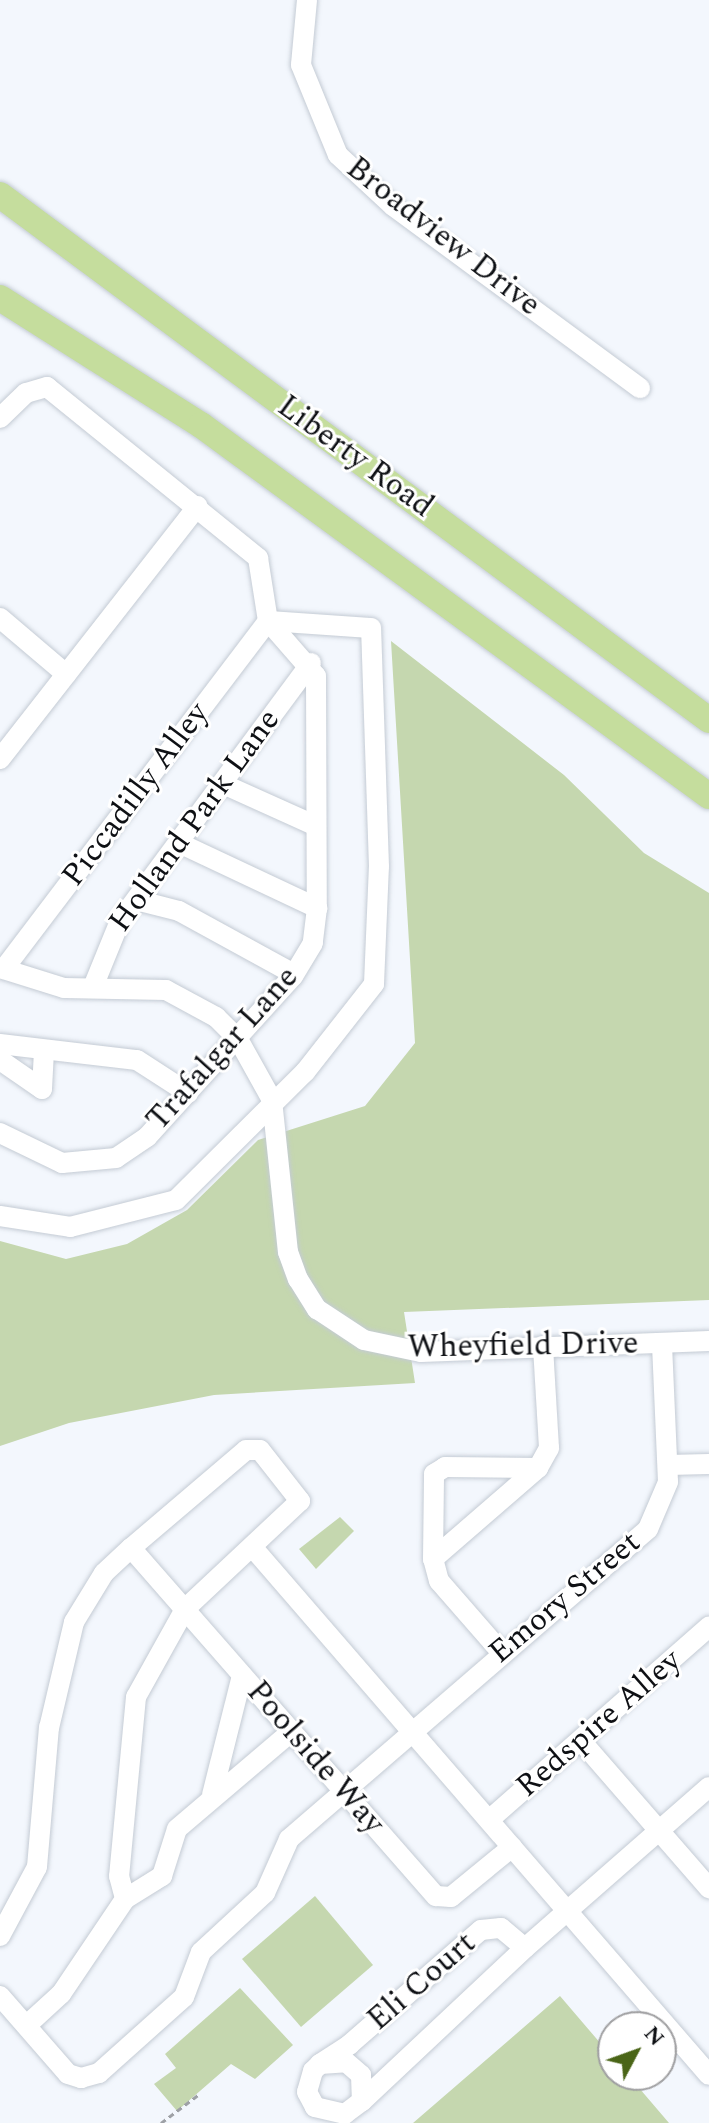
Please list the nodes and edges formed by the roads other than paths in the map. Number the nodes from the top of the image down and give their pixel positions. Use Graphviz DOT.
graph roads {
  1 [pos="307,0"];
  2 [pos="0,195"];
  3 [pos="0,298"];
  4 [pos="640,388"];
  5 [pos="0,418"];
  6 [pos="198,506"];
  7 [pos="0,618"];
  8 [pos="268,621"];
  9 [pos="311,663"];
  10 [pos="66,674"];
  11 [pos="709,720"];
  12 [pos="0,759"];
  13 [pos="223,784"];
  14 [pos="709,796"];
  15 [pos="316,826"];
  16 [pos="179,843"];
  17 [pos="136,900"];
  18 [pos="317,908"];
  19 [pos="2,969"];
  20 [pos="294,974"];
  21 [pos="93,987"];
  22 [pos="238,1039"];
  23 [pos="0,1044"];
  24 [pos="44,1050"];
  25 [pos="0,1060"];
  26 [pos="188,1093"];
  27 [pos="272,1100"];
  28 [pos="0,1133"];
  29 [pos="0,1216"];
  30 [pos="709,1341"];
  31 [pos="662,1343"];
  32 [pos="543,1346"];
  33 [pos="709,1464"];
  34 [pos="668,1465"];
  35 [pos="538,1468"];
  36 [pos="131,1548"];
  37 [pos="254,1549"];
  38 [pos="433,1559"];
  39 [pos="185,1609"];
  40 [pos="709,1627"];
  41 [pos="501,1652"];
  42 [pos="242,1676"];
  43 [pos="411,1730"];
  44 [pos="292,1731"];
  45 [pos="582,1742"];
  46 [pos="709,1787"];
  47 [pos="344,1790"];
  48 [pos="212,1795"];
  49 [pos="489,1820"];
  50 [pos="660,1831"];
  51 [pos="512,1847"];
  52 [pos="709,1888"];
  53 [pos="125,1899"];
  54 [pos="566,1910"];
  55 [pos="0,1936"];
  56 [pos="525,1948"];
  57 [pos="0,1996"];
  58 [pos="27,2025"];
  59 [pos="320,2064"];
  60 [pos="709,2075"];
  61 [pos="362,2101"];
  1 -- 4 [label="street, Broadview Drive"];
  2 -- 11 [label="main road, Liberty Road"];
  3 -- 14 [label="main road, Liberty Road"];
  5 -- 6 [label="street"];
  6 -- 8 [label="street"];
  6 -- 10 [label="street"];
  7 -- 10 [label="street"];
  8 -- 9 [label="street"];
  8 -- 19 [label="street, Piccadilly Alley"];
  8 -- 27 [label="street"];
  9 -- 13 [label="street, Holland Park Lane"];
  9 -- 15 [label="street, Trafalgar Lane"];
  10 -- 12 [label="street"];
  13 -- 15 [label="street"];
  13 -- 16 [label="street, Holland Park Lane"];
  15 -- 18 [label="street, Trafalgar Lane"];
  16 -- 17 [label="street, Holland Park Lane"];
  16 -- 18 [label="street"];
  17 -- 20 [label="street"];
  17 -- 21 [label="street, Holland Park Lane"];
  18 -- 20 [label="street, Trafalgar Lane"];
  19 -- 21 [label="street, Wheyfield Drive"];
  20 -- 22 [label="street, Trafalgar Lane"];
  21 -- 22 [label="street, Wheyfield Drive"];
  22 -- 26 [label="street, Trafalgar Lane"];
  22 -- 27 [label="street, Wheyfield Drive"];
  23 -- 24 [label="street"];
  24 -- 25 [label="street"];
  24 -- 26 [label="street"];
  26 -- 28 [label="street, Trafalgar Lane"];
  27 -- 29 [label="street"];
  27 -- 32 [label="street, Wheyfield Drive"];
  30 -- 31 [label="street, Wheyfield Drive"];
  31 -- 32 [label="street, Wheyfield Drive"];
  31 -- 34 [label="street, Emory Street"];
  32 -- 35 [label="street"];
  33 -- 34 [label="street"];
  34 -- 41 [label="street, Emory Street"];
  35 -- 38 [label="street"];
  35 -- 38 [label="street"];
  36 -- 37 [label="street"];
  36 -- 39 [label="street, Poolside Way"];
  36 -- 55 [label="street"];
  37 -- 39 [label="street"];
  37 -- 43 [label="street"];
  38 -- 41 [label="street"];
  39 -- 42 [label="street, Poolside Way"];
  39 -- 53 [label="street"];
  40 -- 45 [label="street, Redspire Alley"];
  41 -- 43 [label="street, Emory Street"];
  42 -- 44 [label="street, Poolside Way"];
  42 -- 48 [label="street"];
  43 -- 47 [label="street, Emory Street"];
  43 -- 49 [label="street"];
  44 -- 47 [label="street, Poolside Way"];
  44 -- 48 [label="street"];
  45 -- 49 [label="street, Redspire Alley"];
  45 -- 50 [label="street"];
  46 -- 50 [label="street, Eli Court"];
  47 -- 51 [label="street, Poolside Way"];
  47 -- 58 [label="street, Emory Street"];
  48 -- 53 [label="street"];
  49 -- 51 [label="street"];
  50 -- 52 [label="street"];
  50 -- 54 [label="street, Eli Court"];
  51 -- 54 [label="street"];
  53 -- 58 [label="street"];
  54 -- 56 [label="street, Eli Court"];
  54 -- 60 [label="street"];
  56 -- 59 [label="street, Eli Court"];
  56 -- 61 [label="street, Eli Court"];
  57 -- 58 [label="street"];
  59 -- 61 [label="street, Eli Court"];
  59 -- 61 [label="street, Eli Court"];
}
